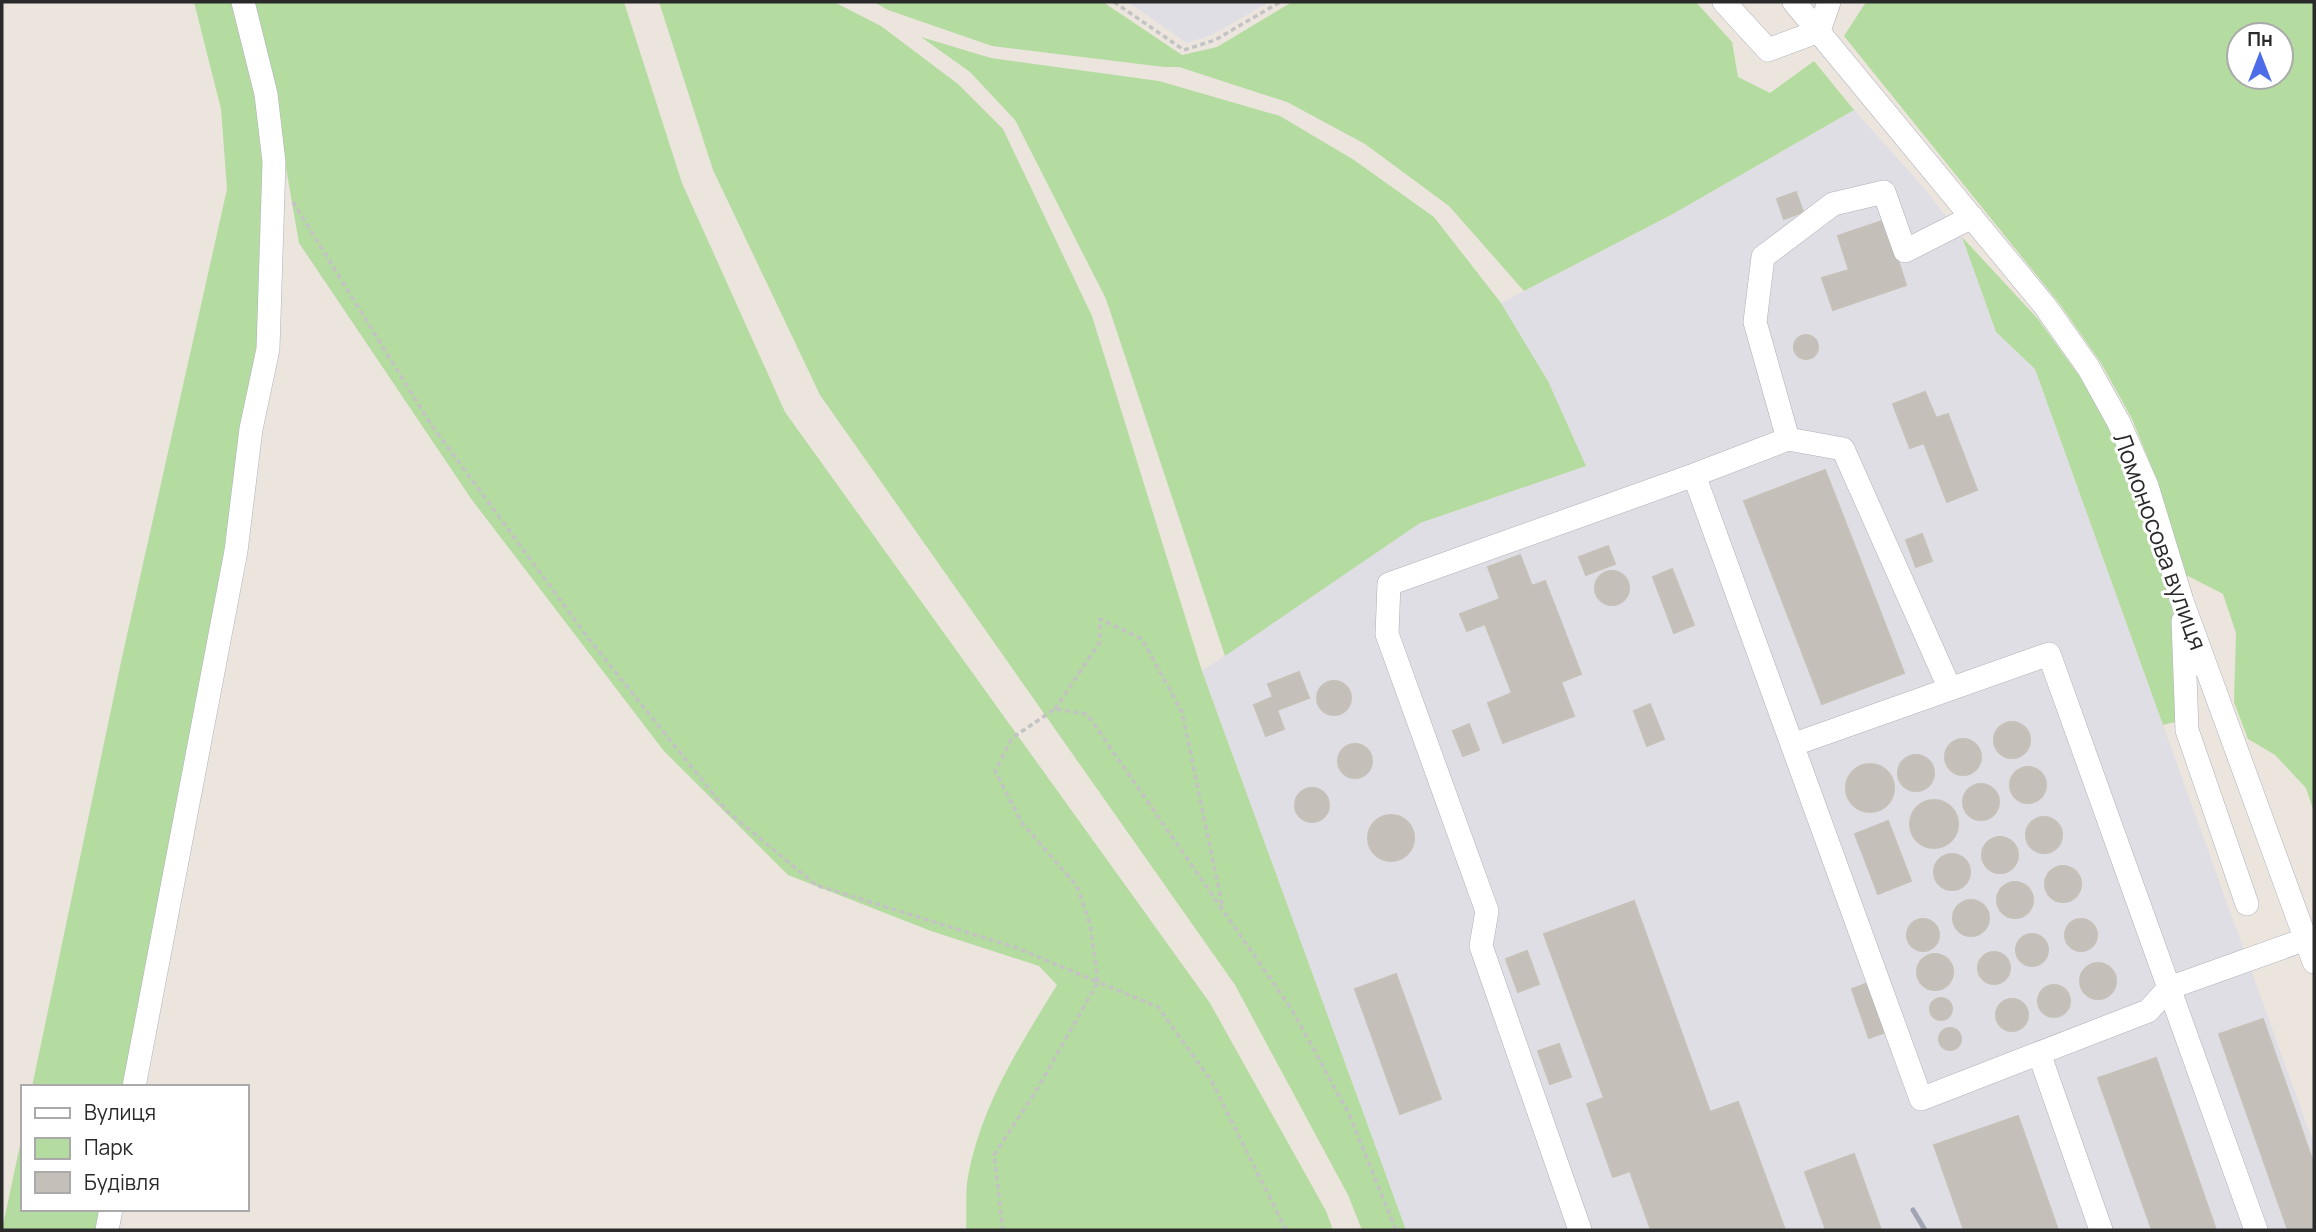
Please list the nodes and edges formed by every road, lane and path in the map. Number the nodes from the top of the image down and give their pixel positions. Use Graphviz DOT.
graph roads {
  1 [pos="243,2"];
  2 [pos="1114,2"];
  3 [pos="1280,2"];
  4 [pos="1724,2"];
  5 [pos="1794,2"];
  6 [pos="1829,2"];
  7 [pos="1819,31"];
  8 [pos="289,194"];
  9 [pos="1972,217"];
  10 [pos="1788,439"];
  11 [pos="1694,475"];
  12 [pos="2182,601"];
  13 [pos="1950,689"];
  14 [pos="1055,709"];
  15 [pos="1792,745"];
  16 [pos="2247,904"];
  17 [pos="1223,911"];
  18 [pos="2306,939"];
  19 [pos="2314,962"];
  20 [pos="1098,982"];
  21 [pos="2169,988"];
  22 [pos="2039,1053"];
  23 [pos="134,1085"];
  24 [pos="111,1211"];
  25 [pos="107,1230"];
  26 [pos="1003,1230"];
  27 [pos="1286,1230"];
  28 [pos="1396,1230"];
  29 [pos="1580,1230"];
  30 [pos="2101,1230"];
  31 [pos="2256,1230"];
  1 -- 23 [label="street"];
  2 -- 3 [label="path"];
  4 -- 7 [label="street"];
  5 -- 7 [label="street, Ломоносова вулиця"];
  6 -- 7 [label="street"];
  7 -- 9 [label="street, Ломоносова вулиця"];
  8 -- 20 [label="path"];
  9 -- 10 [label="street"];
  9 -- 12 [label="street, Ломоносова вулиця"];
  10 -- 11 [label="street"];
  10 -- 13 [label="street"];
  11 -- 15 [label="street"];
  11 -- 29 [label="street"];
  12 -- 16 [label="street"];
  12 -- 18 [label="street, Ломоносова вулиця"];
  13 -- 15 [label="street"];
  13 -- 21 [label="street"];
  14 -- 17 [label="path"];
  14 -- 17 [label="path"];
  14 -- 20 [label="path"];
  15 -- 22 [label="street"];
  17 -- 28 [label="path"];
  18 -- 19 [label="street, Ломоносова вулиця"];
  18 -- 21 [label="street"];
  20 -- 26 [label="path"];
  20 -- 27 [label="path"];
  21 -- 22 [label="street"];
  21 -- 31 [label="street"];
  22 -- 30 [label="street"];
  24 -- 25 [label="street"];
}
